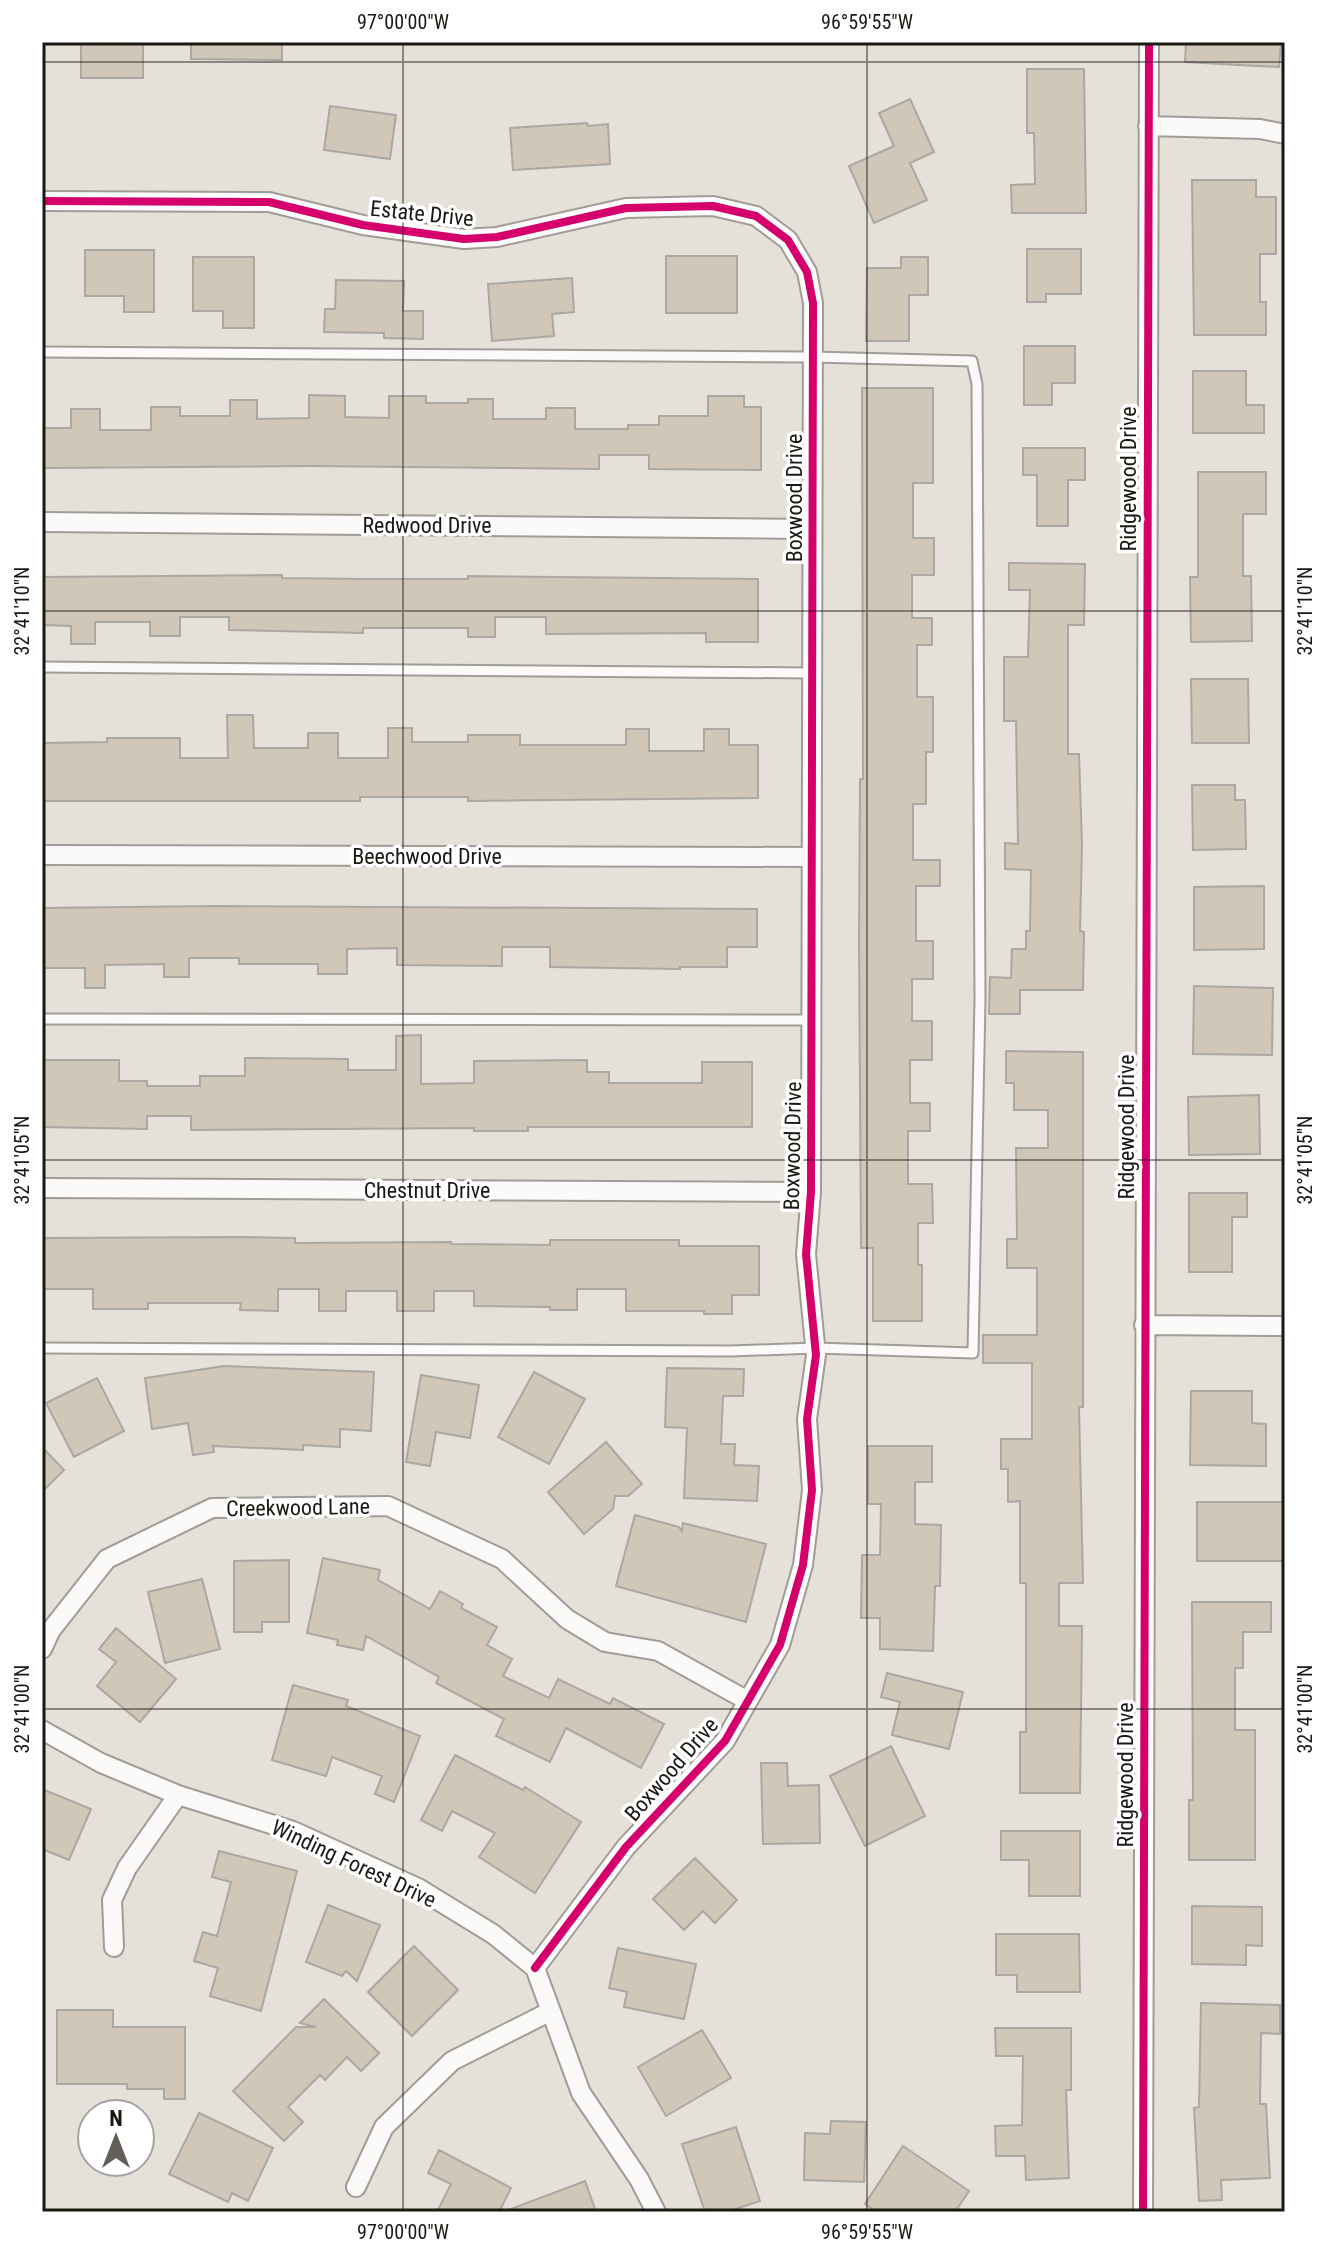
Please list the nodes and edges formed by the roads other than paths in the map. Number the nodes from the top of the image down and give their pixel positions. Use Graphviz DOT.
graph roads {
  1 [pos="1149,42"];
  2 [pos="1148,126"];
  3 [pos="1285,134"];
  4 [pos="42,201"];
  5 [pos="788,240"];
  6 [pos="42,352"];
  7 [pos="812,357"];
  8 [pos="42,522"];
  9 [pos="811,529"];
  10 [pos="42,667"];
  11 [pos="811,673"];
  12 [pos="42,855"];
  13 [pos="811,857"];
  14 [pos="42,1019"];
  15 [pos="811,1020"];
  16 [pos="42,1188"];
  17 [pos="811,1192"];
  18 [pos="1144,1325"];
  19 [pos="1285,1326"];
  20 [pos="42,1348"];
  21 [pos="815,1348"];
  22 [pos="42,1649"];
  23 [pos="748,1701"];
  24 [pos="42,1730"];
  25 [pos="178,1795"];
  26 [pos="114,1947"];
  27 [pos="535,1968"];
  28 [pos="551,2011"];
  29 [pos="356,2187"];
  30 [pos="656,2212"];
  31 [pos="1143,2212"];
  1 -- 2 [label="street, Ridgewood Drive"];
  2 -- 3 [label="street"];
  2 -- 18 [label="street, Ridgewood Drive"];
  4 -- 5 [label="street, Estate Drive"];
  5 -- 7 [label="street, Boxwood Drive"];
  6 -- 7 [label="lane"];
  7 -- 9 [label="street, Boxwood Drive"];
  7 -- 21 [label="lane"];
  8 -- 9 [label="street, Redwood Drive"];
  9 -- 11 [label="street, Boxwood Drive"];
  10 -- 11 [label="lane"];
  11 -- 13 [label="street, Boxwood Drive"];
  12 -- 13 [label="street, Beechwood Drive"];
  13 -- 15 [label="street, Boxwood Drive"];
  14 -- 15 [label="lane"];
  15 -- 17 [label="street, Boxwood Drive"];
  16 -- 17 [label="street, Chestnut Drive"];
  17 -- 21 [label="street, Boxwood Drive"];
  18 -- 19 [label="street"];
  18 -- 31 [label="street, Ridgewood Drive"];
  20 -- 21 [label="lane"];
  21 -- 23 [label="street, Boxwood Drive"];
  22 -- 23 [label="street, Creekwood Lane"];
  23 -- 27 [label="street, Boxwood Drive"];
  24 -- 25 [label="street, Winding Forest Drive"];
  25 -- 26 [label="street"];
  25 -- 27 [label="street, Winding Forest Drive"];
  27 -- 28 [label="street"];
  28 -- 29 [label="street"];
  28 -- 30 [label="street"];
}
